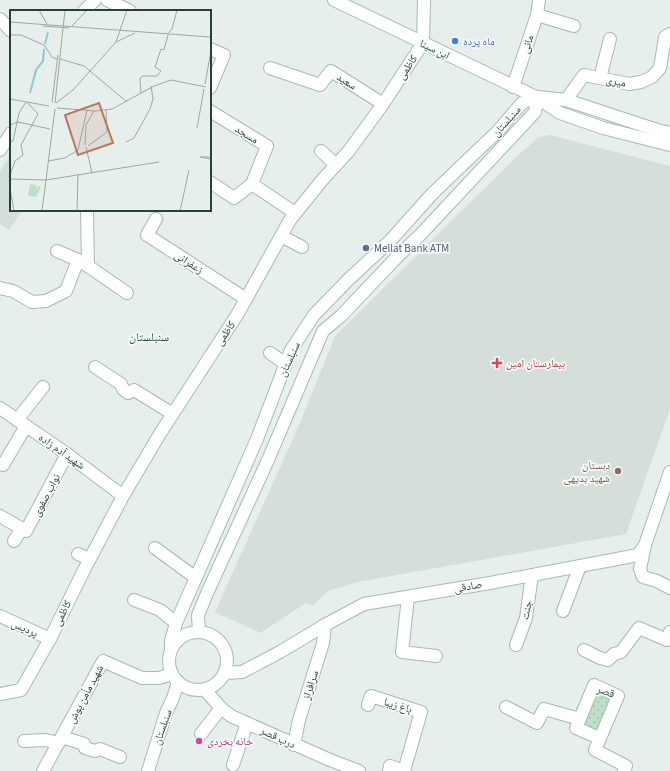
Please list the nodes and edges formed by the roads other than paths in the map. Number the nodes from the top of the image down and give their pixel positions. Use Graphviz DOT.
graph roads {
  1 [pos="95,0"];
  2 [pos="106,0"];
  3 [pos="334,0"];
  4 [pos="424,0"];
  5 [pos="539,0"];
  6 [pos="85,10"];
  7 [pos="128,10"];
  8 [pos="537,15"];
  9 [pos="0,19"];
  10 [pos="574,26"];
  11 [pos="10,31"];
  12 [pos="670,34"];
  13 [pos="610,39"];
  14 [pos="423,43"];
  15 [pos="211,49"];
  16 [pos="270,68"];
  17 [pos="600,78"];
  18 [pos="211,86"];
  19 [pos="513,87"];
  20 [pos="536,97"];
  21 [pos="566,100"];
  22 [pos="383,104"];
  23 [pos="211,112"];
  24 [pos="670,133"];
  25 [pos="10,135"];
  26 [pos="670,145"];
  27 [pos="0,150"];
  28 [pos="321,151"];
  29 [pos="336,165"];
  30 [pos="211,183"];
  31 [pos="252,184"];
  32 [pos="88,211"];
  33 [pos="295,213"];
  34 [pos="156,219"];
  35 [pos="408,222"];
  36 [pos="422,234"];
  37 [pos="281,236"];
  38 [pos="302,247"];
  39 [pos="57,250"];
  40 [pos="83,263"];
  41 [pos="0,288"];
  42 [pos="127,293"];
  43 [pos="246,300"];
  44 [pos="270,353"];
  45 [pos="286,364"];
  46 [pos="95,367"];
  47 [pos="43,387"];
  48 [pos="1,412"];
  49 [pos="173,414"];
  50 [pos="21,423"];
  51 [pos="67,454"];
  52 [pos="3,465"];
  53 [pos="670,472"];
  54 [pos="123,496"];
  55 [pos="0,516"];
  56 [pos="22,528"];
  57 [pos="14,541"];
  58 [pos="645,545"];
  59 [pos="155,548"];
  60 [pos="580,566"];
  61 [pos="532,575"];
  62 [pos="196,578"];
  63 [pos="670,588"];
  64 [pos="408,597"];
  65 [pos="134,600"];
  66 [pos="564,611"];
  67 [pos="1,619"];
  68 [pos="176,623"];
  69 [pos="325,625"];
  70 [pos="199,632"];
  71 [pos="670,632"];
  72 [pos="50,639"];
  73 [pos="516,645"];
  74 [pos="171,649"];
  75 [pos="584,650"];
  76 [pos="436,656"];
  77 [pos="225,673"];
  78 [pos="175,678"];
  79 [pos="204,690"];
  80 [pos="0,694"];
  81 [pos="368,705"];
  82 [pos="506,707"];
  83 [pos="221,708"];
  84 [pos="580,719"];
  85 [pos="247,723"];
  86 [pos="201,734"];
  87 [pos="599,738"];
  88 [pos="60,740"];
  89 [pos="24,741"];
  90 [pos="294,745"];
  91 [pos="120,757"];
  92 [pos="233,765"];
  93 [pos="44,771"];
  94 [pos="148,771"];
  95 [pos="359,771"];
  96 [pos="389,771"];
  97 [pos="404,771"];
  98 [pos="624,771"];
  1 -- 6 [label="street"];
  2 -- 7 [label="street"];
  3 -- 14 [label="street, ابن سینا"];
  4 -- 14 [label="street"];
  5 -- 8 [label="street, مانی"];
  8 -- 10 [label="street"];
  8 -- 19 [label="street, مانی"];
  9 -- 11 [label="street"];
  12 -- 17 [label="street, میری"];
  13 -- 17 [label="street"];
  14 -- 19 [label="street, ابن سینا"];
  14 -- 22 [label="street, کاظمی"];
  15 -- 18 [label="street"];
  16 -- 22 [label="street, سعید"];
  17 -- 21 [label="street, میری"];
  19 -- 20 [label="street, ابن سینا"];
  20 -- 21 [label="street, ابن سینا"];
  20 -- 26 [label="street, ابن سینا"];
  20 -- 35 [label="street, سنبلستان"];
  20 -- 36 [label="street, سنبلستان"];
  21 -- 24 [label="street, ابن سینا"];
  22 -- 29 [label="street, کاظمی"];
  23 -- 31 [label="street, مسجد"];
  25 -- 27 [label="street"];
  28 -- 29 [label="street"];
  29 -- 33 [label="street, کاظمی"];
  30 -- 31 [label="street"];
  31 -- 33 [label="street"];
  32 -- 40 [label="street"];
  33 -- 37 [label="street, کاظمی"];
  34 -- 43 [label="street, زعفرانی"];
  35 -- 36 [label="street"];
  35 -- 45 [label="street, سنبلستان"];
  36 -- 70 [label="street, سنبلستان"];
  37 -- 38 [label="street"];
  37 -- 43 [label="street, کاظمی"];
  39 -- 40 [label="street"];
  40 -- 41 [label="street"];
  40 -- 42 [label="street"];
  43 -- 49 [label="street, کاظمی"];
  44 -- 45 [label="street"];
  45 -- 62 [label="street, سنبلستان"];
  46 -- 49 [label="street"];
  47 -- 50 [label="street"];
  48 -- 50 [label="street, شهید آدم زاده"];
  49 -- 54 [label="street, کاظمی"];
  50 -- 51 [label="street, شهید آدم زاده"];
  50 -- 52 [label="street"];
  51 -- 54 [label="street, شهید آدم زاده"];
  51 -- 56 [label="street, نواب صفوی"];
  53 -- 58 [label="street"];
  54 -- 72 [label="street, کاظمی"];
  55 -- 56 [label="street"];
  56 -- 57 [label="street, نواب صفوی"];
  58 -- 60 [label="street, صادقی"];
  58 -- 63 [label="street"];
  59 -- 62 [label="street"];
  60 -- 61 [label="street, صادقی"];
  60 -- 66 [label="street"];
  61 -- 64 [label="street, صادقی"];
  61 -- 73 [label="street, جنت"];
  62 -- 68 [label="street, سنبلستان"];
  64 -- 69 [label="street, صادقی"];
  64 -- 76 [label="street"];
  65 -- 68 [label="street"];
  67 -- 72 [label="street, پردیس"];
  68 -- 74 [label="street, سنبلستان"];
  69 -- 77 [label="street, صادقی"];
  69 -- 90 [label="street, سرافراز"];
  70 -- 74 [label="street"];
  70 -- 77 [label="street"];
  71 -- 75 [label="street"];
  72 -- 80 [label="street, کاظمی"];
  74 -- 78 [label="street"];
  77 -- 79 [label="street"];
  78 -- 79 [label="street"];
  78 -- 88 [label="street, شهید مأمن پوش"];
  78 -- 94 [label="street, سنبلستان"];
  79 -- 83 [label="street, درب قصر"];
  81 -- 97 [label="street, باغ زیبا"];
  82 -- 84 [label="street"];
  83 -- 85 [label="street, درب قصر"];
  83 -- 86 [label="street"];
  84 -- 87 [label="street"];
  84 -- 87 [label="street, قصر"];
  85 -- 90 [label="street, درب قصر"];
  85 -- 92 [label="street"];
  87 -- 98 [label="street, قصر"];
  88 -- 89 [label="street"];
  88 -- 91 [label="street"];
  88 -- 93 [label="street, شهید مأمن پوش"];
  90 -- 95 [label="street, درب قصر"];
  96 -- 97 [label="street, باغ زیبا"];
}
